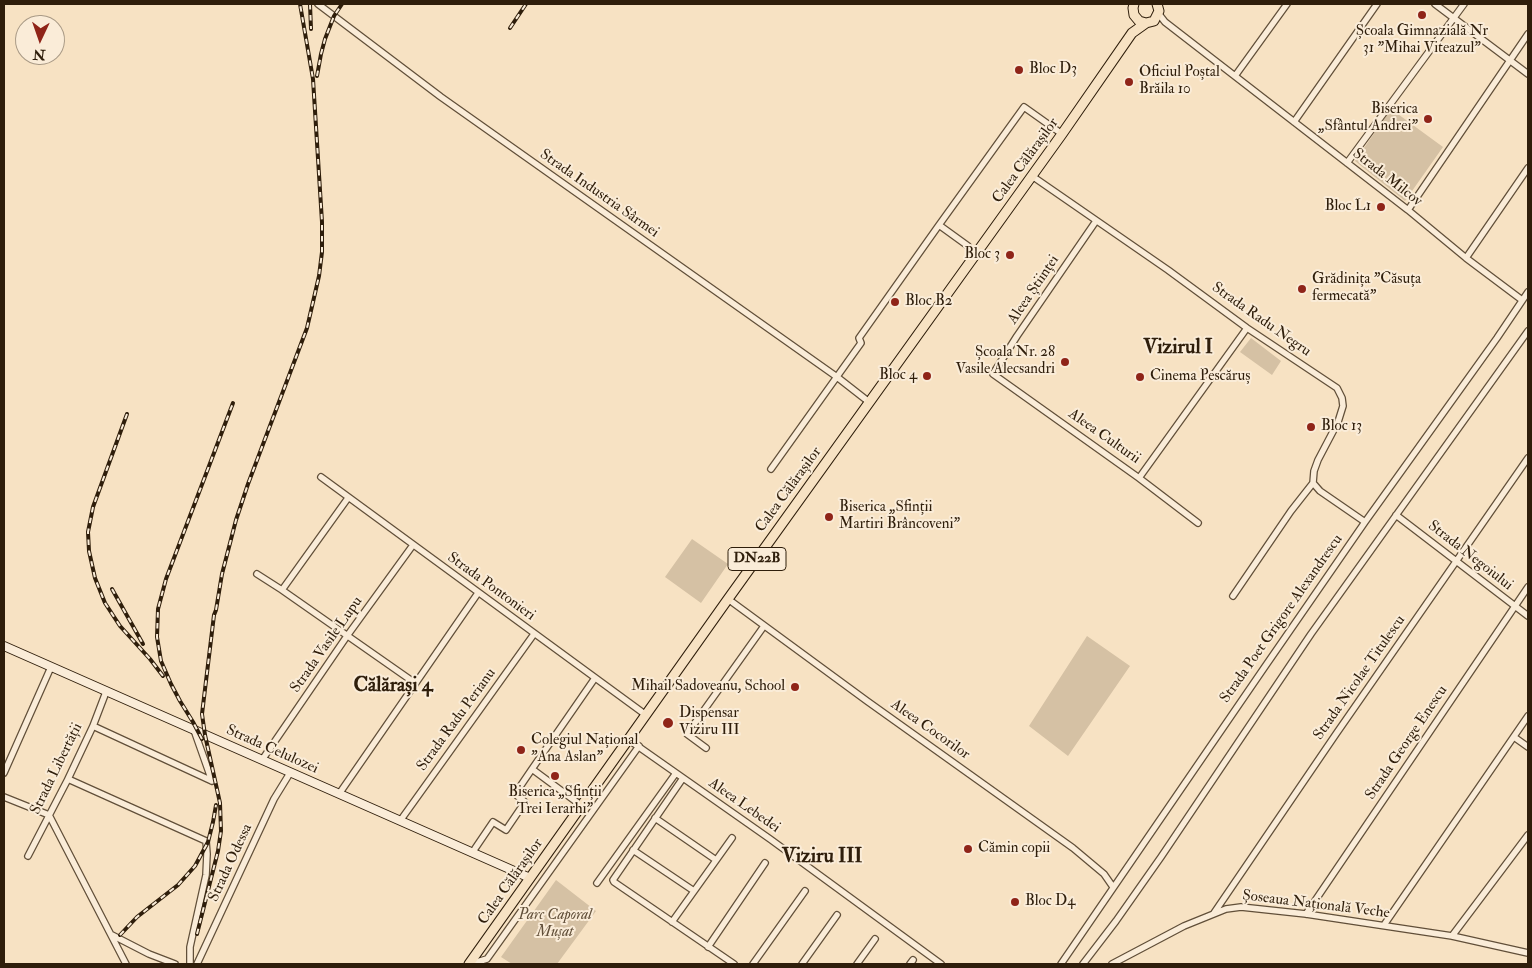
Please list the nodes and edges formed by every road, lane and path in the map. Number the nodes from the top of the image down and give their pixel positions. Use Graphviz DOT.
graph roads {
  1 [pos="318,4"];
  2 [pos="1134,4"];
  3 [pos="1287,4"];
  4 [pos="1376,4"];
  5 [pos="1435,4"];
  6 [pos="1464,4"];
  7 [pos="1134,15"];
  8 [pos="1154,15"];
  9 [pos="1454,18"];
  10 [pos="1132,33"];
  11 [pos="1528,34"];
  12 [pos="1510,60"];
  13 [pos="1528,74"];
  14 [pos="1235,76"];
  15 [pos="1294,122"];
  16 [pos="1062,134"];
  17 [pos="1347,163"];
  18 [pos="1528,168"];
  19 [pos="1032,176"];
  20 [pos="1408,210"];
  21 [pos="1096,221"];
  22 [pos="939,225"];
  23 [pos="968,246"];
  24 [pos="1466,258"];
  25 [pos="1528,292"];
  26 [pos="1522,300"];
  27 [pos="1247,328"];
  28 [pos="1528,331"];
  29 [pos="993,374"];
  30 [pos="837,377"];
  31 [pos="869,402"];
  32 [pos="1528,458"];
  33 [pos="771,469"];
  34 [pos="321,477"];
  35 [pos="1139,478"];
  36 [pos="1313,483"];
  37 [pos="348,498"];
  38 [pos="1396,515"];
  39 [pos="1365,522"];
  40 [pos="1198,523"];
  41 [pos="413,545"];
  42 [pos="1457,561"];
  43 [pos="257,574"];
  44 [pos="1528,587"];
  45 [pos="282,590"];
  46 [pos="478,593"];
  47 [pos="1233,596"];
  48 [pos="728,599"];
  49 [pos="1515,606"];
  50 [pos="1528,616"];
  51 [pos="764,626"];
  52 [pos="534,634"];
  53 [pos="348,636"];
  54 [pos="4,646"];
  55 [pos="51,667"];
  56 [pos="595,678"];
  57 [pos="415,683"];
  58 [pos="106,692"];
  59 [pos="646,716"];
  60 [pos="1528,716"];
  61 [pos="93,726"];
  62 [pos="194,730"];
  63 [pos="1514,737"];
  64 [pos="628,740"];
  65 [pos="639,746"];
  66 [pos="1528,747"];
  67 [pos="706,748"];
  68 [pos="262,760"];
  69 [pos="532,769"];
  70 [pos="4,773"];
  71 [pos="290,773"];
  72 [pos="676,773"];
  73 [pos="683,778"];
  74 [pos="68,779"];
  75 [pos="339,794"];
  76 [pos="4,796"];
  77 [pos="582,806"];
  78 [pos="49,815"];
  79 [pos="655,818"];
  80 [pos="400,821"];
  81 [pos="1528,835"];
  82 [pos="732,838"];
  83 [pos="633,850"];
  84 [pos="472,853"];
  85 [pos="28,856"];
  86 [pos="716,860"];
  87 [pos="765,863"];
  88 [pos="530,878"];
  89 [pos="596,883"];
  90 [pos="1113,887"];
  91 [pos="694,891"];
  92 [pos="805,891"];
  93 [pos="1214,913"];
  94 [pos="1306,914"];
  95 [pos="837,915"];
  96 [pos="672,922"];
  97 [pos="1384,925"];
  98 [pos="112,935"];
  99 [pos="1452,936"];
  100 [pos="875,939"];
  101 [pos="708,947"];
  102 [pos="1528,953"];
  103 [pos="126,964"];
  104 [pos="175,964"];
  105 [pos="190,964"];
  106 [pos="197,964"];
  107 [pos="470,964"];
  108 [pos="734,964"];
  109 [pos="753,964"];
  110 [pos="802,964"];
  111 [pos="858,964"];
  112 [pos="941,964"];
  113 [pos="1061,964"];
  114 [pos="1083,964"];
  115 [pos="1112,964"];
  1 -- 30 [label="street, Strada Industria Sârmei"];
  2 -- 7 [label="main road, DN22B"];
  3 -- 14 [label="street"];
  4 -- 15 [label="street"];
  5 -- 9 [label="street"];
  6 -- 9 [label="street"];
  7 -- 8 [label="main road"];
  7 -- 10 [label="main road, Calea Călărașilor / DN22B"];
  8 -- 10 [label="main road, Calea Călărașilor / DN22B"];
  8 -- 14 [label="street, Strada Milcov"];
  9 -- 12 [label="street"];
  9 -- 17 [label="street"];
  10 -- 16 [label="main road, Calea Călărașilor / DN22B"];
  11 -- 12 [label="street"];
  12 -- 13 [label="street"];
  12 -- 20 [label="street"];
  14 -- 15 [label="street, Strada Milcov"];
  15 -- 17 [label="street, Strada Milcov"];
  16 -- 19 [label="main road, Calea Călărașilor / DN22B"];
  16 -- 22 [label="street"];
  17 -- 20 [label="street, Strada Milcov"];
  18 -- 24 [label="street"];
  19 -- 21 [label="street, Strada Radu Negru"];
  19 -- 31 [label="main road, Calea Călărașilor / DN22B"];
  20 -- 24 [label="street, Strada Milcov"];
  21 -- 27 [label="street, Strada Radu Negru"];
  21 -- 29 [label="street, Aleea Științei"];
  22 -- 23 [label="street"];
  22 -- 30 [label="street"];
  24 -- 26 [label="street, Strada Milcov"];
  25 -- 26 [label="street, Strada Poet Grigore Alexandrescu"];
  26 -- 39 [label="street, Strada Poet Grigore Alexandrescu"];
  27 -- 35 [label="street"];
  27 -- 36 [label="street, Strada Radu Negru"];
  28 -- 38 [label="street"];
  29 -- 35 [label="street, Aleea Culturii"];
  30 -- 31 [label="street, Strada Industria Sârmei"];
  30 -- 33 [label="street"];
  31 -- 48 [label="main road, Calea Călărașilor / DN22B"];
  32 -- 42 [label="street, Strada Nicolae Titulescu"];
  34 -- 37 [label="street, Strada Pontonieri"];
  35 -- 40 [label="street, Aleea Culturii"];
  36 -- 39 [label="street"];
  36 -- 47 [label="street"];
  37 -- 41 [label="street, Strada Pontonieri"];
  37 -- 45 [label="street"];
  38 -- 42 [label="street, Strada Negoiului"];
  38 -- 114 [label="street"];
  39 -- 90 [label="street, Strada Poet Grigore Alexandrescu"];
  41 -- 46 [label="street, Strada Pontonieri"];
  41 -- 53 [label="street, Strada Vasile Lupu"];
  42 -- 49 [label="street, Strada Negoiului"];
  42 -- 93 [label="street, Strada Nicolae Titulescu"];
  43 -- 45 [label="street"];
  44 -- 49 [label="street, Strada George Enescu"];
  45 -- 53 [label="street"];
  46 -- 52 [label="street, Strada Pontonieri"];
  46 -- 57 [label="street"];
  48 -- 51 [label="street, Aleea Cocorilor"];
  48 -- 59 [label="main road, Calea Călărașilor / DN22B"];
  49 -- 50 [label="street, Strada Negoiului"];
  49 -- 94 [label="street, Strada George Enescu"];
  51 -- 67 [label="street"];
  51 -- 90 [label="street, Aleea Cocorilor"];
  52 -- 56 [label="street, Strada Pontonieri"];
  52 -- 80 [label="street, Strada Radu Perianu"];
  53 -- 57 [label="street"];
  53 -- 68 [label="street, Strada Vasile Lupu"];
  54 -- 55 [label="street, Strada Celulozei"];
  55 -- 58 [label="street, Strada Celulozei"];
  55 -- 70 [label="street"];
  56 -- 59 [label="street, Strada Pontonieri"];
  56 -- 69 [label="street"];
  57 -- 75 [label="street"];
  58 -- 61 [label="street, Strada Libertății"];
  58 -- 62 [label="street, Strada Celulozei"];
  59 -- 64 [label="main road, Calea Călărașilor / DN22B"];
  60 -- 63 [label="street"];
  61 -- 62 [label="street"];
  61 -- 74 [label="street, Strada Libertății"];
  62 -- 68 [label="street, Strada Celulozei"];
  63 -- 66 [label="street"];
  63 -- 97 [label="street"];
  64 -- 65 [label="street, Aleea Lebedei"];
  64 -- 77 [label="main road, Calea Călărașilor / DN22B"];
  65 -- 72 [label="street, Aleea Lebedei"];
  65 -- 107 [label="street"];
  68 -- 71 [label="street, Strada Celulozei"];
  69 -- 77 [label="street"];
  69 -- 84 [label="street"];
  71 -- 75 [label="street, Strada Celulozei"];
  71 -- 106 [label="street, Strada Odessa"];
  72 -- 73 [label="street, Aleea Lebedei"];
  72 -- 89 [label="street"];
  73 -- 79 [label="street"];
  73 -- 112 [label="street, Aleea Lebedei"];
  74 -- 78 [label="street, Strada Libertății"];
  74 -- 105 [label="street, Strada Odessa"];
  75 -- 80 [label="street, Strada Celulozei"];
  76 -- 78 [label="street"];
  77 -- 88 [label="main road, Calea Călărașilor / DN22B"];
  78 -- 85 [label="street, Strada Libertății"];
  78 -- 98 [label="street"];
  79 -- 83 [label="street"];
  79 -- 86 [label="street"];
  80 -- 84 [label="street, Strada Celulozei"];
  81 -- 99 [label="street"];
  82 -- 86 [label="street"];
  83 -- 91 [label="street"];
  83 -- 96 [label="street"];
  84 -- 88 [label="street, Strada Celulozei"];
  86 -- 91 [label="street"];
  87 -- 101 [label="street"];
  88 -- 107 [label="main road, Calea Călărașilor / DN22B"];
  90 -- 113 [label="street, Strada Poet Grigore Alexandrescu"];
  91 -- 96 [label="street"];
  92 -- 109 [label="street"];
  93 -- 94 [label="street, Șoseaua Națională Veche"];
  93 -- 115 [label="street, Șoseaua Națională Veche"];
  94 -- 97 [label="street, Șoseaua Națională Veche"];
  95 -- 110 [label="street"];
  96 -- 101 [label="street"];
  97 -- 99 [label="street, Șoseaua Națională Veche"];
  98 -- 103 [label="street"];
  98 -- 104 [label="street"];
  99 -- 102 [label="street, Șoseaua Națională Veche"];
  100 -- 111 [label="street"];
  101 -- 108 [label="street"];
}
